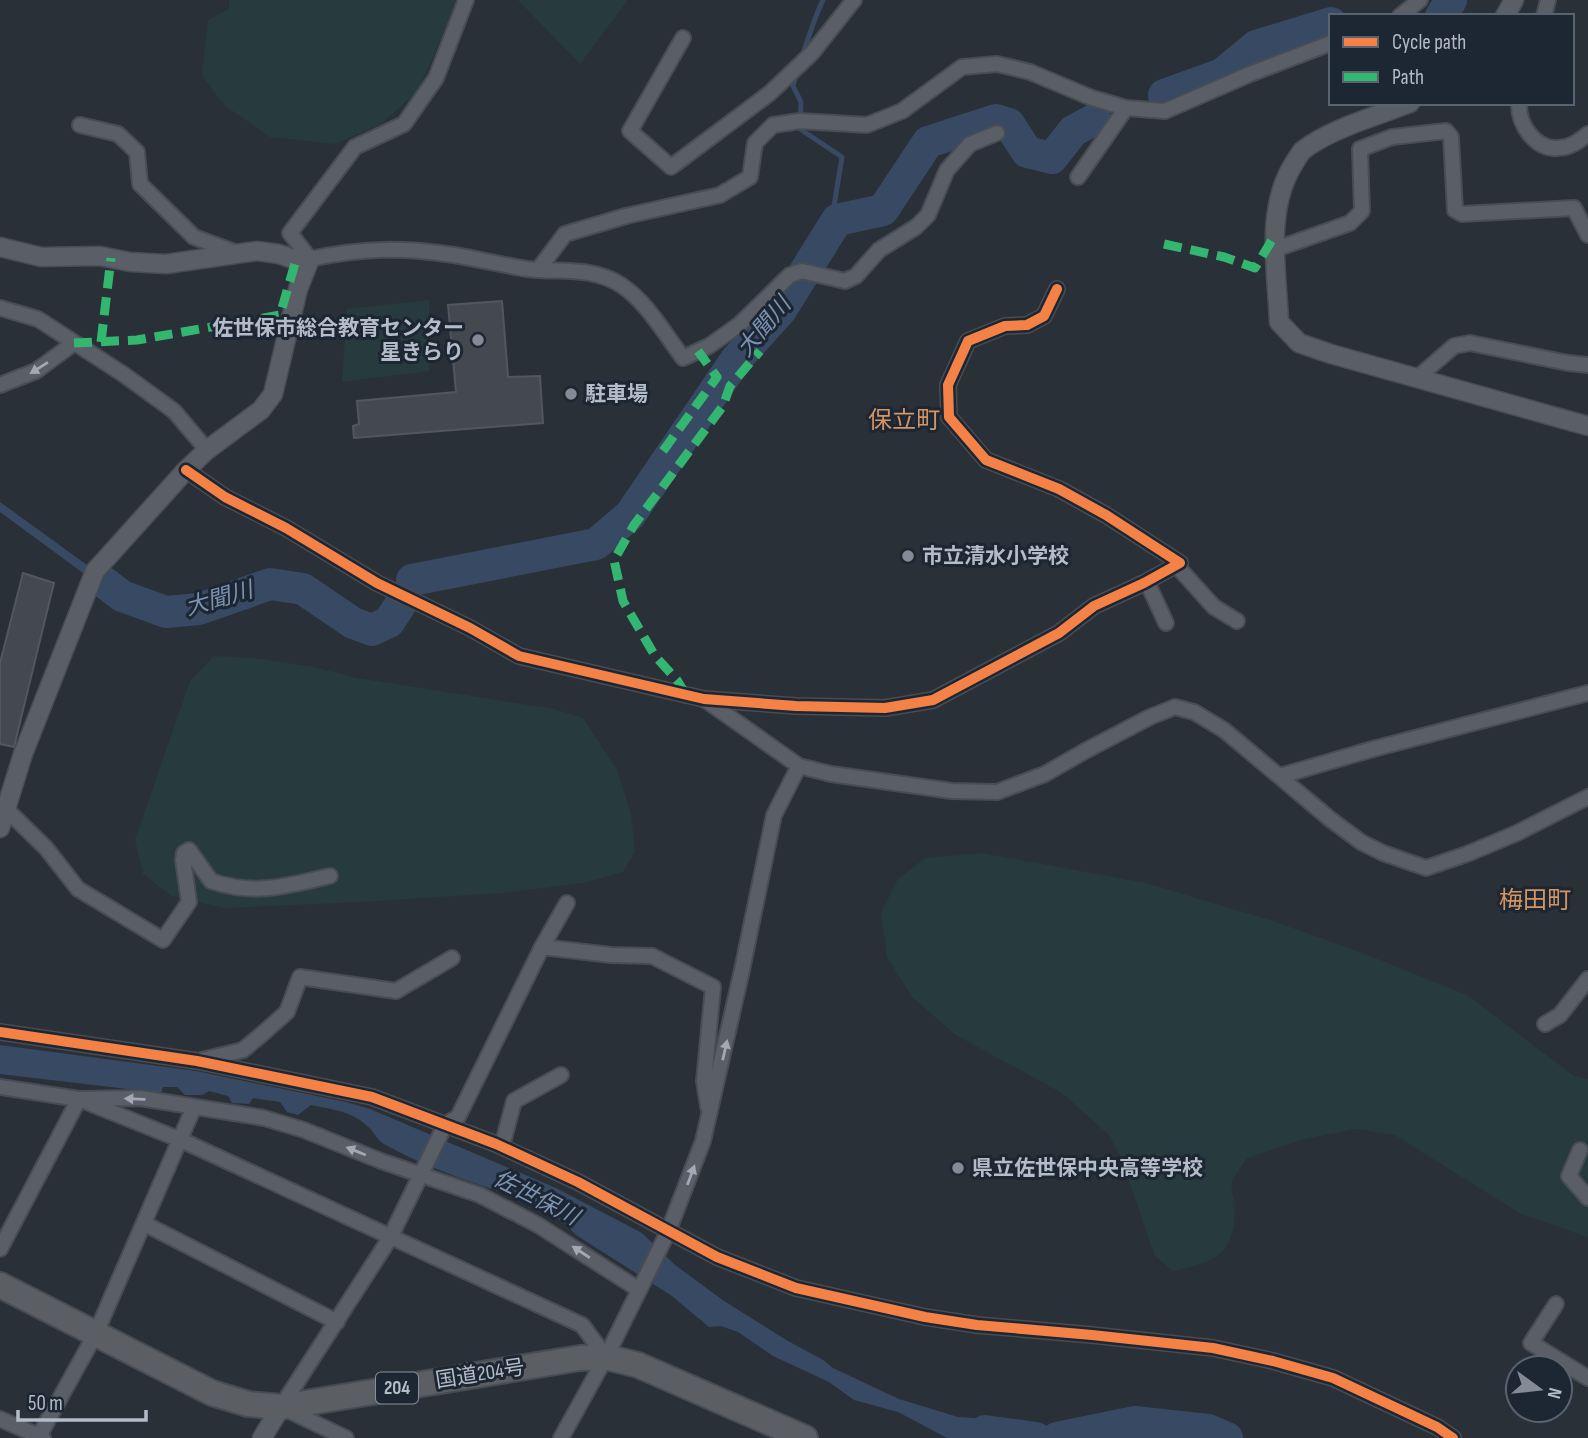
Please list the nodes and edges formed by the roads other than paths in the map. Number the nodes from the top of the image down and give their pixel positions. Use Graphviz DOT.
graph roads {
  1 [pos="466,0"];
  2 [pos="854,0"];
  3 [pos="1420,0"];
  4 [pos="1402,14"];
  5 [pos="683,38"];
  6 [pos="1326,45"];
  7 [pos="1405,105"];
  8 [pos="1519,105"];
  9 [pos="1126,108"];
  10 [pos="80,125"];
  11 [pos="997,133"];
  12 [pos="1588,134"];
  13 [pos="1078,177"];
  14 [pos="1588,234"];
  15 [pos="0,247"];
  16 [pos="1276,249"];
  17 [pos="240,254"];
  18 [pos="310,259"];
  19 [pos="538,270"];
  20 [pos="1057,289"];
  21 [pos="0,308"];
  22 [pos="74,343"];
  23 [pos="1588,365"];
  24 [pos="1416,379"];
  25 [pos="0,385"];
  26 [pos="1588,426"];
  27 [pos="208,450"];
  28 [pos="186,470"];
  29 [pos="1177,565"];
  30 [pos="1147,582"];
  31 [pos="1237,621"];
  32 [pos="1166,623"];
  33 [pos="1588,694"];
  34 [pos="704,699"];
  35 [pos="799,766"];
  36 [pos="1280,776"];
  37 [pos="1588,797"];
  38 [pos="5,808"];
  39 [pos="0,828"];
  40 [pos="330,876"];
  41 [pos="567,903"];
  42 [pos="542,947"];
  43 [pos="452,958"];
  44 [pos="1588,979"];
  45 [pos="1545,1024"];
  46 [pos="0,1032"];
  47 [pos="197,1061"];
  48 [pos="561,1075"];
  49 [pos="0,1087"];
  50 [pos="79,1099"];
  51 [pos="194,1107"];
  52 [pos="709,1116"];
  53 [pos="445,1125"];
  54 [pos="181,1140"];
  55 [pos="502,1146"];
  56 [pos="1580,1150"];
  57 [pos="420,1174"];
  58 [pos="1588,1198"];
  59 [pos="145,1224"];
  60 [pos="668,1232"];
  61 [pos="390,1238"];
  62 [pos="0,1249"];
  63 [pos="641,1283"];
  64 [pos="0,1285"];
  65 [pos="1556,1304"];
  66 [pos="337,1322"];
  67 [pos="96,1333"];
  68 [pos="606,1357"];
  69 [pos="1585,1382"];
  70 [pos="281,1407"];
  71 [pos="0,1419"];
  72 [pos="40,1438"];
  73 [pos="262,1438"];
  74 [pos="346,1438"];
  75 [pos="561,1438"];
  76 [pos="805,1438"];
  77 [pos="1453,1438"];
  1 -- 18 [label="street"];
  2 -- 5 [label="street"];
  3 -- 4 [label="street"];
  6 -- 9 [label="street"];
  7 -- 16 [label="street"];
  8 -- 12 [label="street"];
  9 -- 13 [label="street"];
  9 -- 19 [label="street"];
  10 -- 17 [label="street"];
  11 -- 19 [label="street"];
  14 -- 16 [label="street"];
  15 -- 17 [label="street"];
  16 -- 24 [label="street"];
  17 -- 18 [label="street"];
  18 -- 19 [label="street"];
  18 -- 27 [label="street"];
  20 -- 29 [label="street"];
  21 -- 22 [label="street"];
  22 -- 25 [label="street, one-way"];
  22 -- 27 [label="street"];
  23 -- 24 [label="street"];
  24 -- 26 [label="street"];
  27 -- 28 [label="street"];
  28 -- 34 [label="street"];
  28 -- 38 [label="street"];
  29 -- 30 [label="street"];
  29 -- 31 [label="street"];
  30 -- 32 [label="street"];
  30 -- 34 [label="street"];
  33 -- 36 [label="street"];
  34 -- 35 [label="street"];
  35 -- 36 [label="street"];
  52 -- 35 [label="street, one-way"];
  36 -- 37 [label="street"];
  38 -- 39 [label="street"];
  38 -- 40 [label="street"];
  41 -- 42 [label="street"];
  42 -- 52 [label="street"];
  42 -- 53 [label="street"];
  43 -- 47 [label="street"];
  44 -- 45 [label="street"];
  46 -- 47 [label="street"];
  47 -- 53 [label="street"];
  48 -- 55 [label="street"];
  49 -- 50 [label="street"];
  51 -- 50 [label="street, one-way"];
  50 -- 54 [label="street"];
  50 -- 62 [label="street"];
  51 -- 54 [label="street"];
  57 -- 51 [label="street, one-way"];
  60 -- 52 [label="street, one-way"];
  53 -- 55 [label="street"];
  53 -- 57 [label="street"];
  54 -- 59 [label="street"];
  54 -- 61 [label="street"];
  55 -- 60 [label="street"];
  56 -- 58 [label="street"];
  57 -- 61 [label="street"];
  63 -- 57 [label="street, one-way"];
  59 -- 66 [label="street"];
  59 -- 67 [label="street"];
  60 -- 63 [label="street"];
  60 -- 77 [label="street"];
  61 -- 66 [label="street"];
  61 -- 68 [label="street"];
  63 -- 68 [label="street"];
  64 -- 67 [label="highway, 国道204号 / 204"];
  65 -- 69 [label="street"];
  66 -- 70 [label="street"];
  67 -- 70 [label="highway, 国道204号 / 204"];
  67 -- 72 [label="street"];
  68 -- 70 [label="highway, 国道204号 / 204"];
  68 -- 75 [label="street"];
  68 -- 76 [label="highway, 国道204号 / 204"];
  70 -- 73 [label="street"];
  70 -- 74 [label="street"];
  71 -- 72 [label="street"];
}
